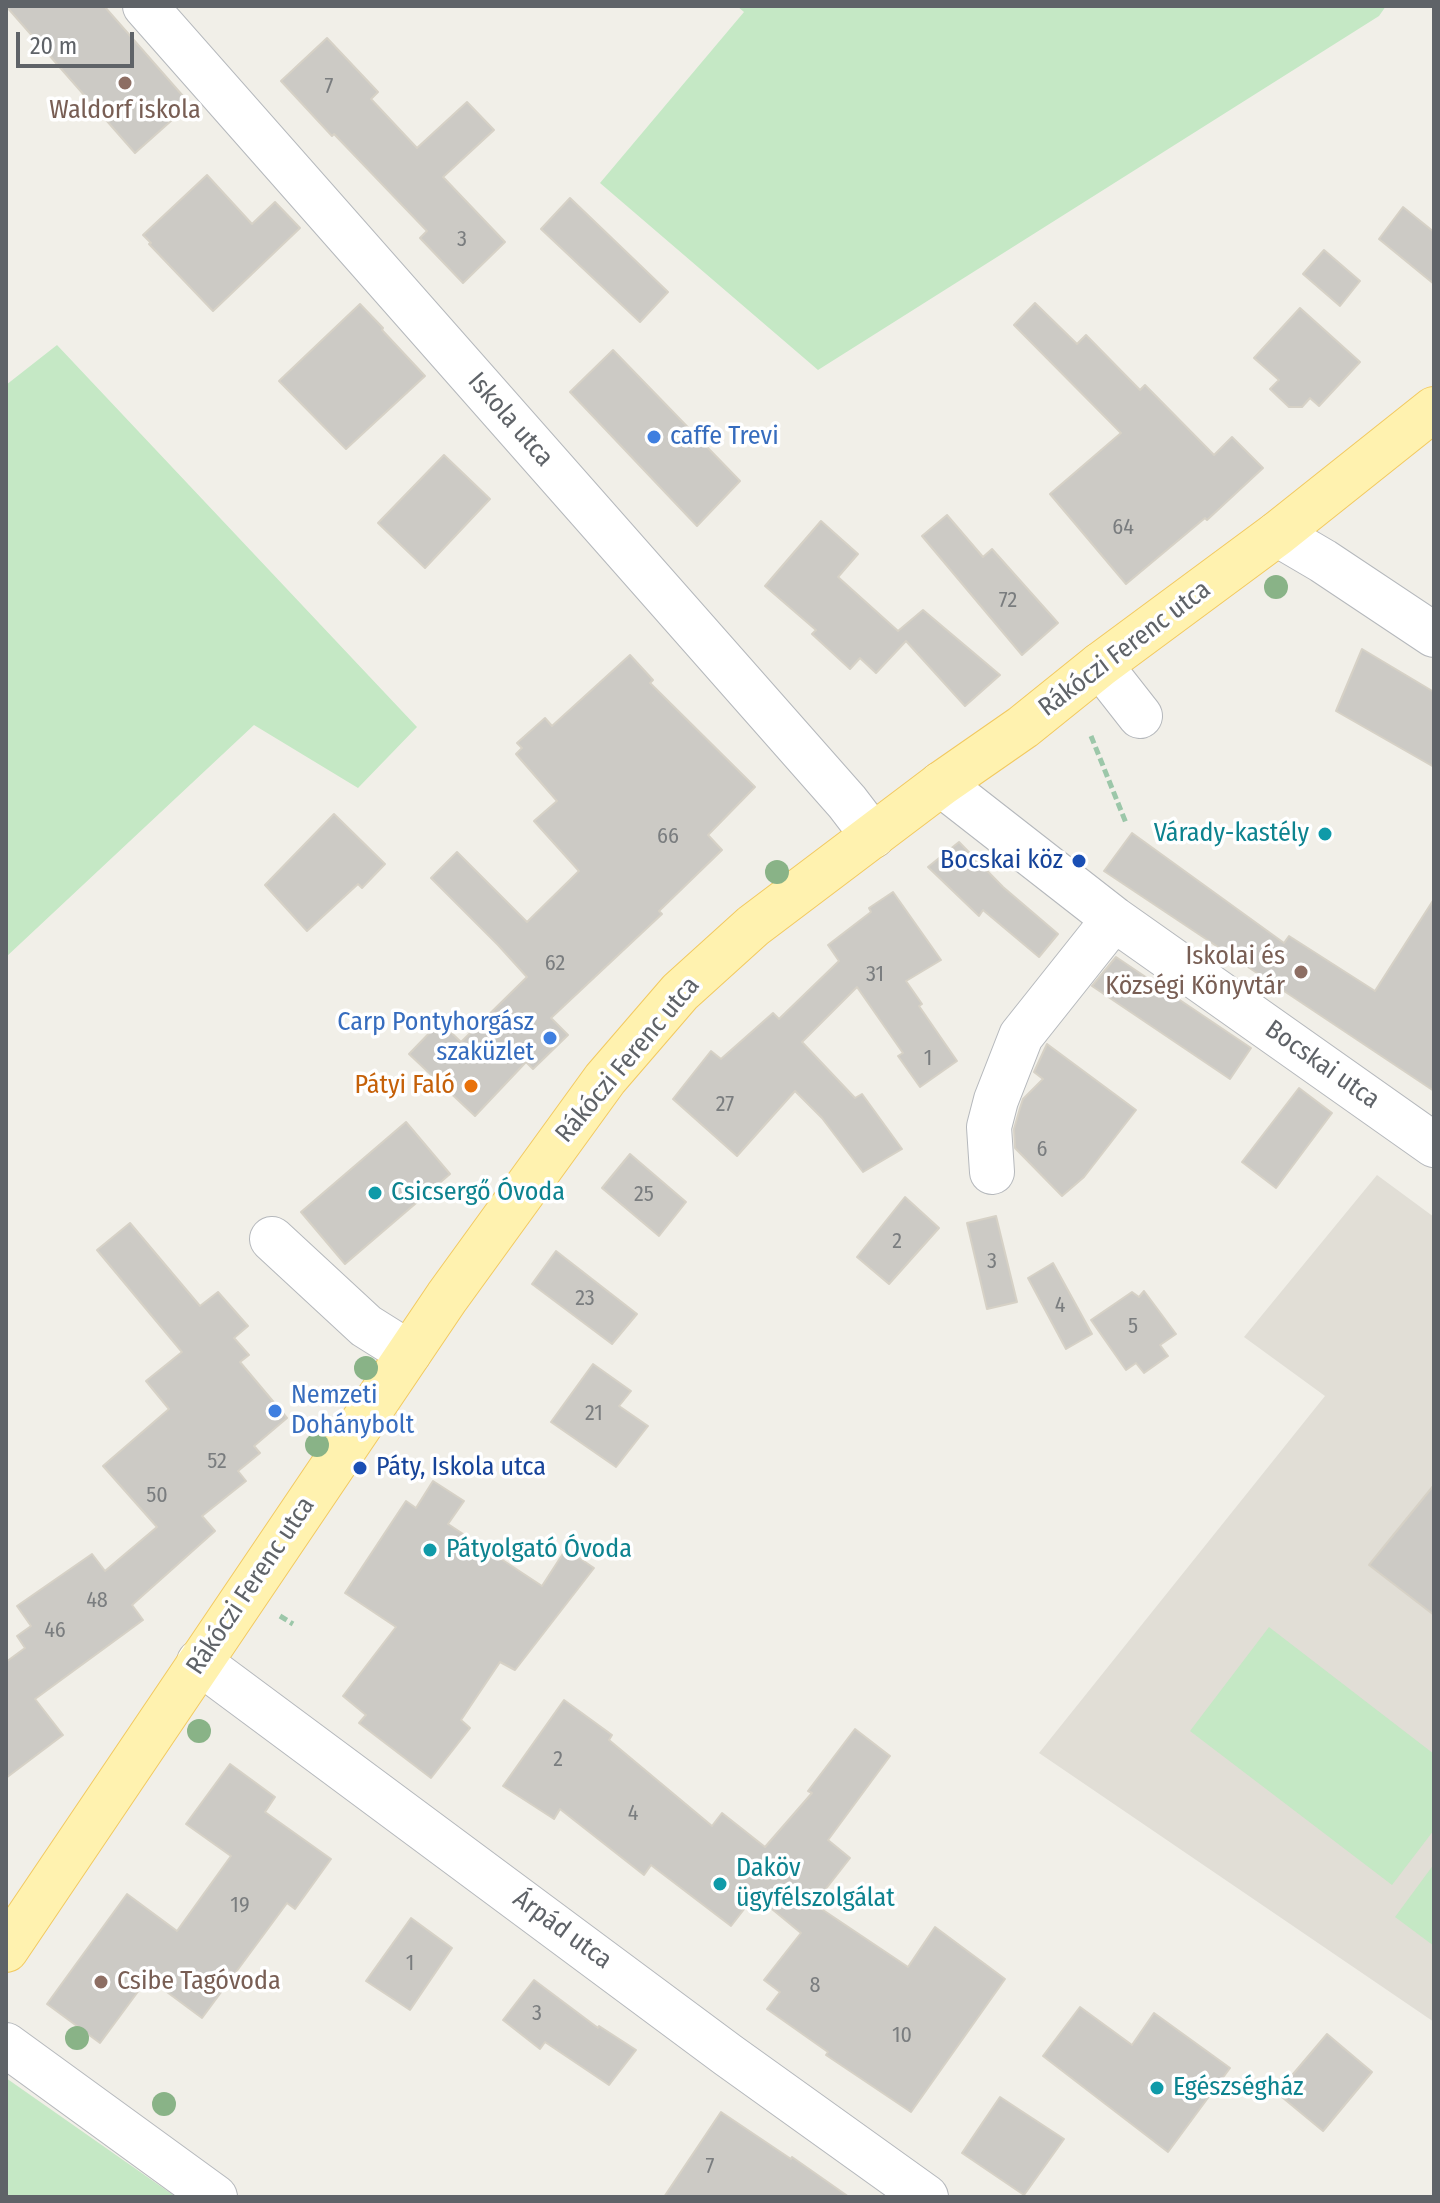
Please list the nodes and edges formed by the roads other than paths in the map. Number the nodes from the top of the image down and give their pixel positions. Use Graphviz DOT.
graph roads {
  1 [pos="145,6"];
  2 [pos="1434,409"];
  3 [pos="1277,534"];
  4 [pos="1434,635"];
  5 [pos="1100,665"];
  6 [pos="1140,716"];
  7 [pos="941,784"];
  8 [pos="873,836"];
  9 [pos="1114,919"];
  10 [pos="1434,1145"];
  11 [pos="992,1172"];
  12 [pos="272,1239"];
  13 [pos="409,1353"];
  14 [pos="199,1662"];
  15 [pos="6,1950"];
  16 [pos="6,2045"];
  17 [pos="215,2197"];
  18 [pos="926,2197"];
  1 -- 8 [label="street, Iskola utca"];
  2 -- 3 [label="main road, Rákóczi Ferenc utca"];
  3 -- 4 [label="street"];
  3 -- 5 [label="main road, Rákóczi Ferenc utca"];
  5 -- 6 [label="street"];
  5 -- 7 [label="main road, Rákóczi Ferenc utca"];
  7 -- 8 [label="main road, Rákóczi Ferenc utca"];
  7 -- 9 [label="street, Bocskai utca"];
  8 -- 13 [label="main road, Rákóczi Ferenc utca"];
  9 -- 10 [label="street, Bocskai utca"];
  9 -- 11 [label="street"];
  12 -- 13 [label="street"];
  13 -- 14 [label="main road, Rákóczi Ferenc utca"];
  14 -- 15 [label="main road, Rákóczi Ferenc utca"];
  14 -- 18 [label="street, Árpád utca"];
  16 -- 17 [label="street"];
}
